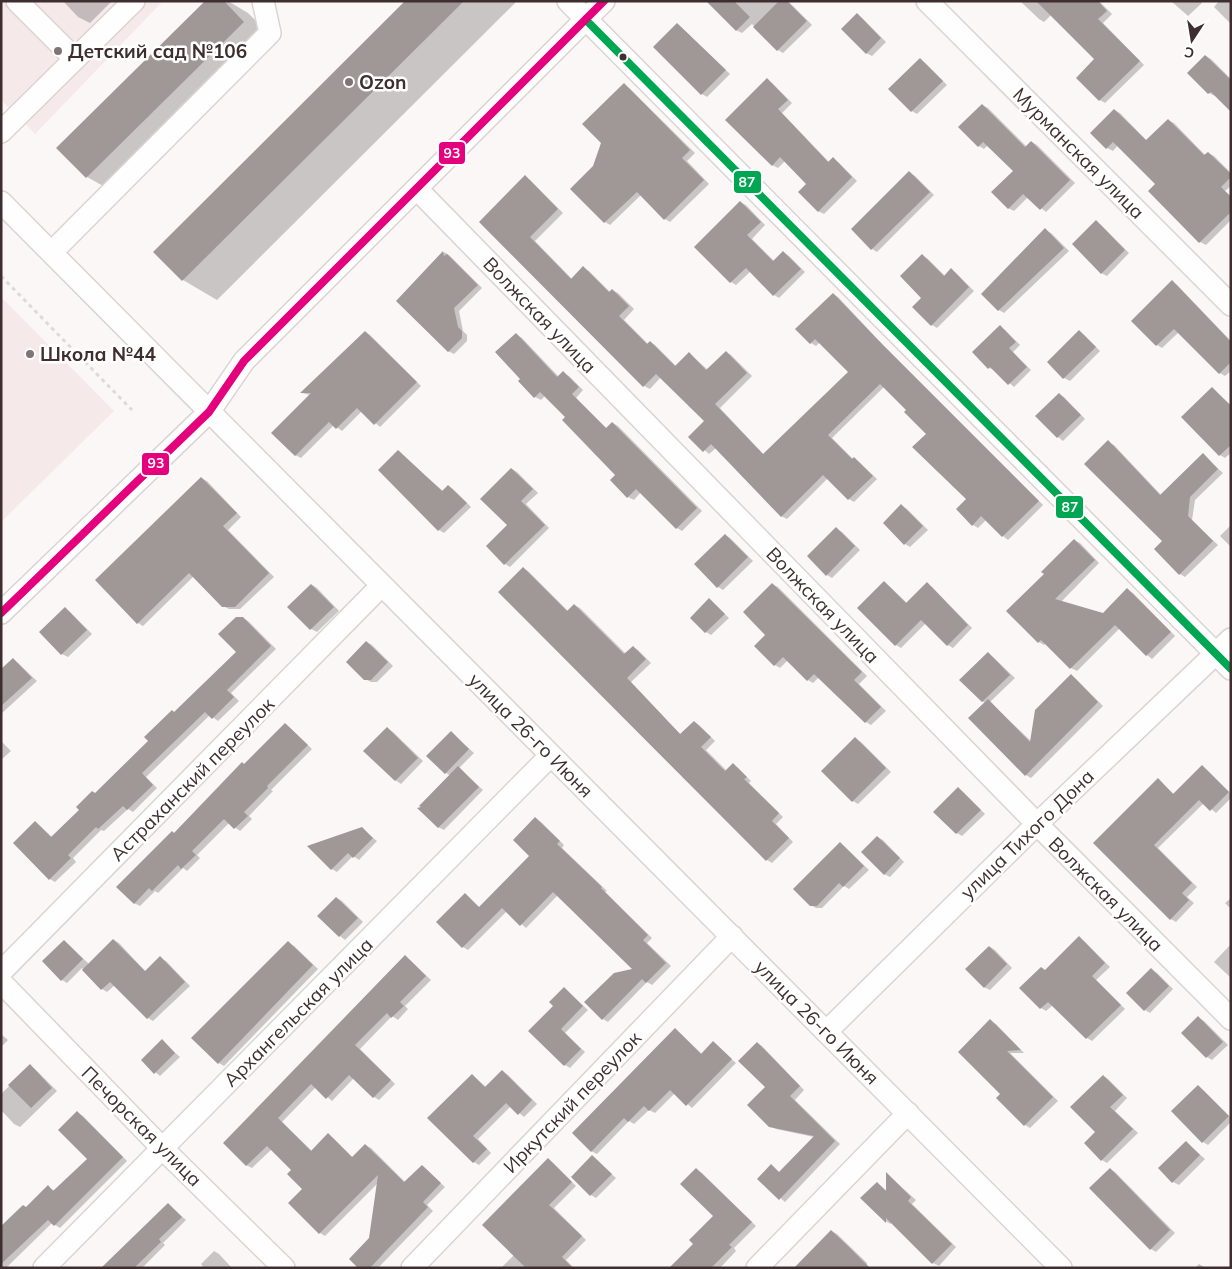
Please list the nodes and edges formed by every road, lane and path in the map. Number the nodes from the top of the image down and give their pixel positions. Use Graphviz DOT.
graph roads {
  1 [pos="17,1"];
  2 [pos="134,1"];
  3 [pos="263,1"];
  4 [pos="568,1"];
  5 [pos="604,1"];
  6 [pos="927,1"];
  7 [pos="586,20"];
  8 [pos="75,59"];
  9 [pos="1,132"];
  10 [pos="417,189"];
  11 [pos="1,202"];
  12 [pos="52,252"];
  13 [pos="1,276"];
  14 [pos="1231,305"];
  15 [pos="132,410"];
  16 [pos="209,412"];
  17 [pos="382,586"];
  18 [pos="1,613"];
  19 [pos="1231,639"];
  20 [pos="1216,654"];
  21 [pos="1231,669"];
  22 [pos="551,755"];
  23 [pos="1037,824"];
  24 [pos="732,936"];
  25 [pos="1,972"];
  26 [pos="1,982"];
  27 [pos="1231,1019"];
  28 [pos="826,1032"];
  29 [pos="908,1113"];
  30 [pos="162,1148"];
  31 [pos="44,1268"];
  32 [pos="284,1268"];
  33 [pos="412,1268"];
  34 [pos="757,1268"];
  35 [pos="1061,1268"];
  1 -- 8 [label="street"];
  2 -- 8 [label="street"];
  3 -- 12 [label="street"];
  4 -- 7 [label="street"];
  5 -- 7 [label="street"];
  6 -- 14 [label="street, Мурманская улица"];
  7 -- 10 [label="street"];
  7 -- 20 [label="street"];
  8 -- 9 [label="street"];
  10 -- 16 [label="street"];
  10 -- 23 [label="street, Волжская улица"];
  11 -- 12 [label="street, улица 26-го Июня"];
  12 -- 16 [label="street, улица 26-го Июня"];
  13 -- 15 [label="path"];
  16 -- 17 [label="street, улица 26-го Июня"];
  16 -- 18 [label="street"];
  17 -- 22 [label="street, улица 26-го Июня"];
  17 -- 25 [label="street, Астраханский переулок"];
  19 -- 20 [label="street, улица Тихого Дона"];
  20 -- 21 [label="street"];
  20 -- 23 [label="street, улица Тихого Дона"];
  22 -- 24 [label="street, улица 26-го Июня"];
  22 -- 30 [label="street, Архангельская улица"];
  23 -- 27 [label="street, Волжская улица"];
  23 -- 28 [label="street, улица Тихого Дона"];
  24 -- 28 [label="street, улица 26-го Июня"];
  24 -- 33 [label="street, Иркутский переулок"];
  26 -- 30 [label="street, Печорская улица"];
  28 -- 29 [label="street, улица 26-го Июня"];
  29 -- 34 [label="street"];
  29 -- 35 [label="street, улица 26-го Июня"];
  30 -- 31 [label="street, Архангельская улица"];
  30 -- 32 [label="street, Печорская улица"];
}
